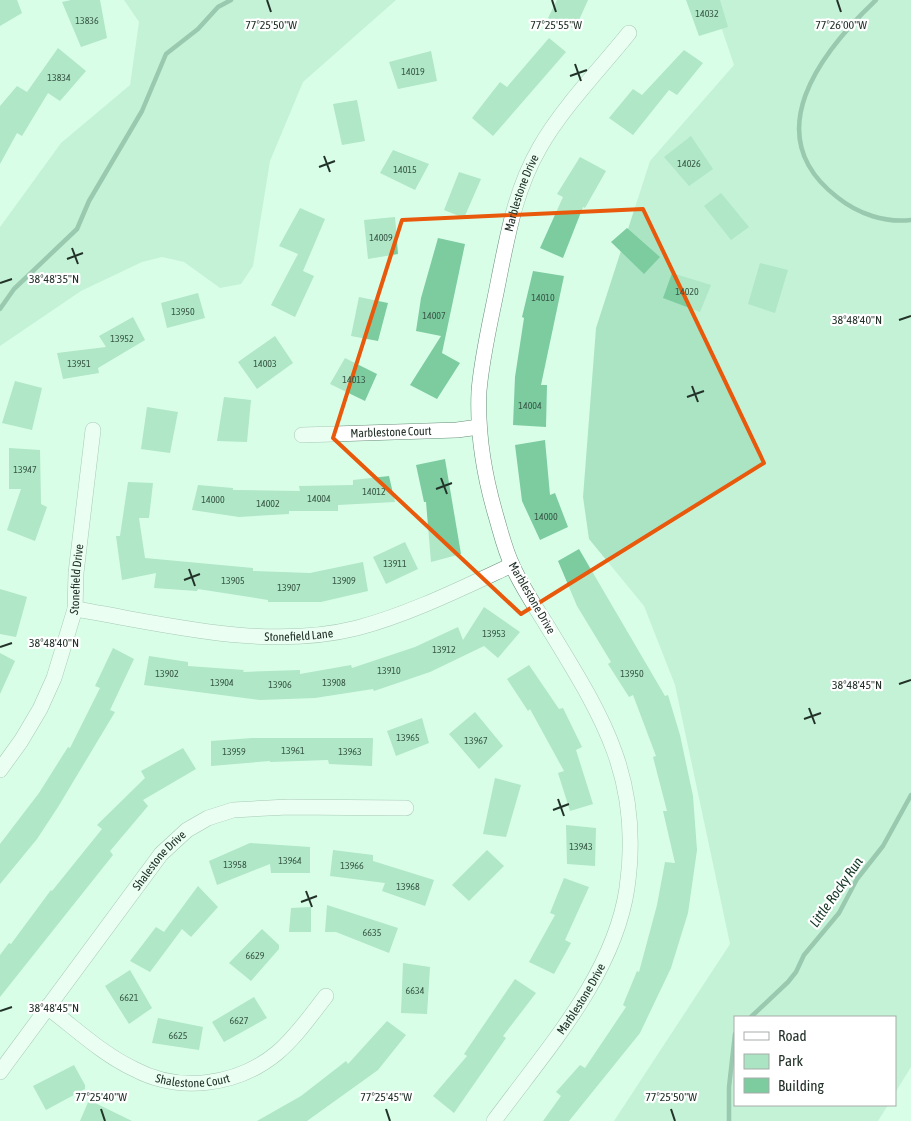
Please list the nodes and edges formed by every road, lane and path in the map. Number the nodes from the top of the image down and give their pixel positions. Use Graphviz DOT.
graph roads {
  1 [pos="629,33"];
  2 [pos="479,427"];
  3 [pos="93,430"];
  4 [pos="302,435"];
  5 [pos="512,565"];
  6 [pos="75,609"];
  7 [pos="0,770"];
  8 [pos="406,808"];
  9 [pos="326,996"];
  10 [pos="47,1008"];
  11 [pos="0,1072"];
  12 [pos="494,1121"];
  1 -- 2 [label="street, Marblestone Drive"];
  2 -- 4 [label="street, Marblestone Court"];
  2 -- 5 [label="street, Marblestone Drive"];
  3 -- 6 [label="street, Stonefield Drive"];
  5 -- 6 [label="street, Stonefield Lane"];
  5 -- 12 [label="street, Marblestone Drive"];
  6 -- 7 [label="street, Stonefield Drive"];
  8 -- 10 [label="street, Shalestone Drive"];
  9 -- 10 [label="street, Shalestone Court"];
  10 -- 11 [label="street, Shalestone Drive"];
}
